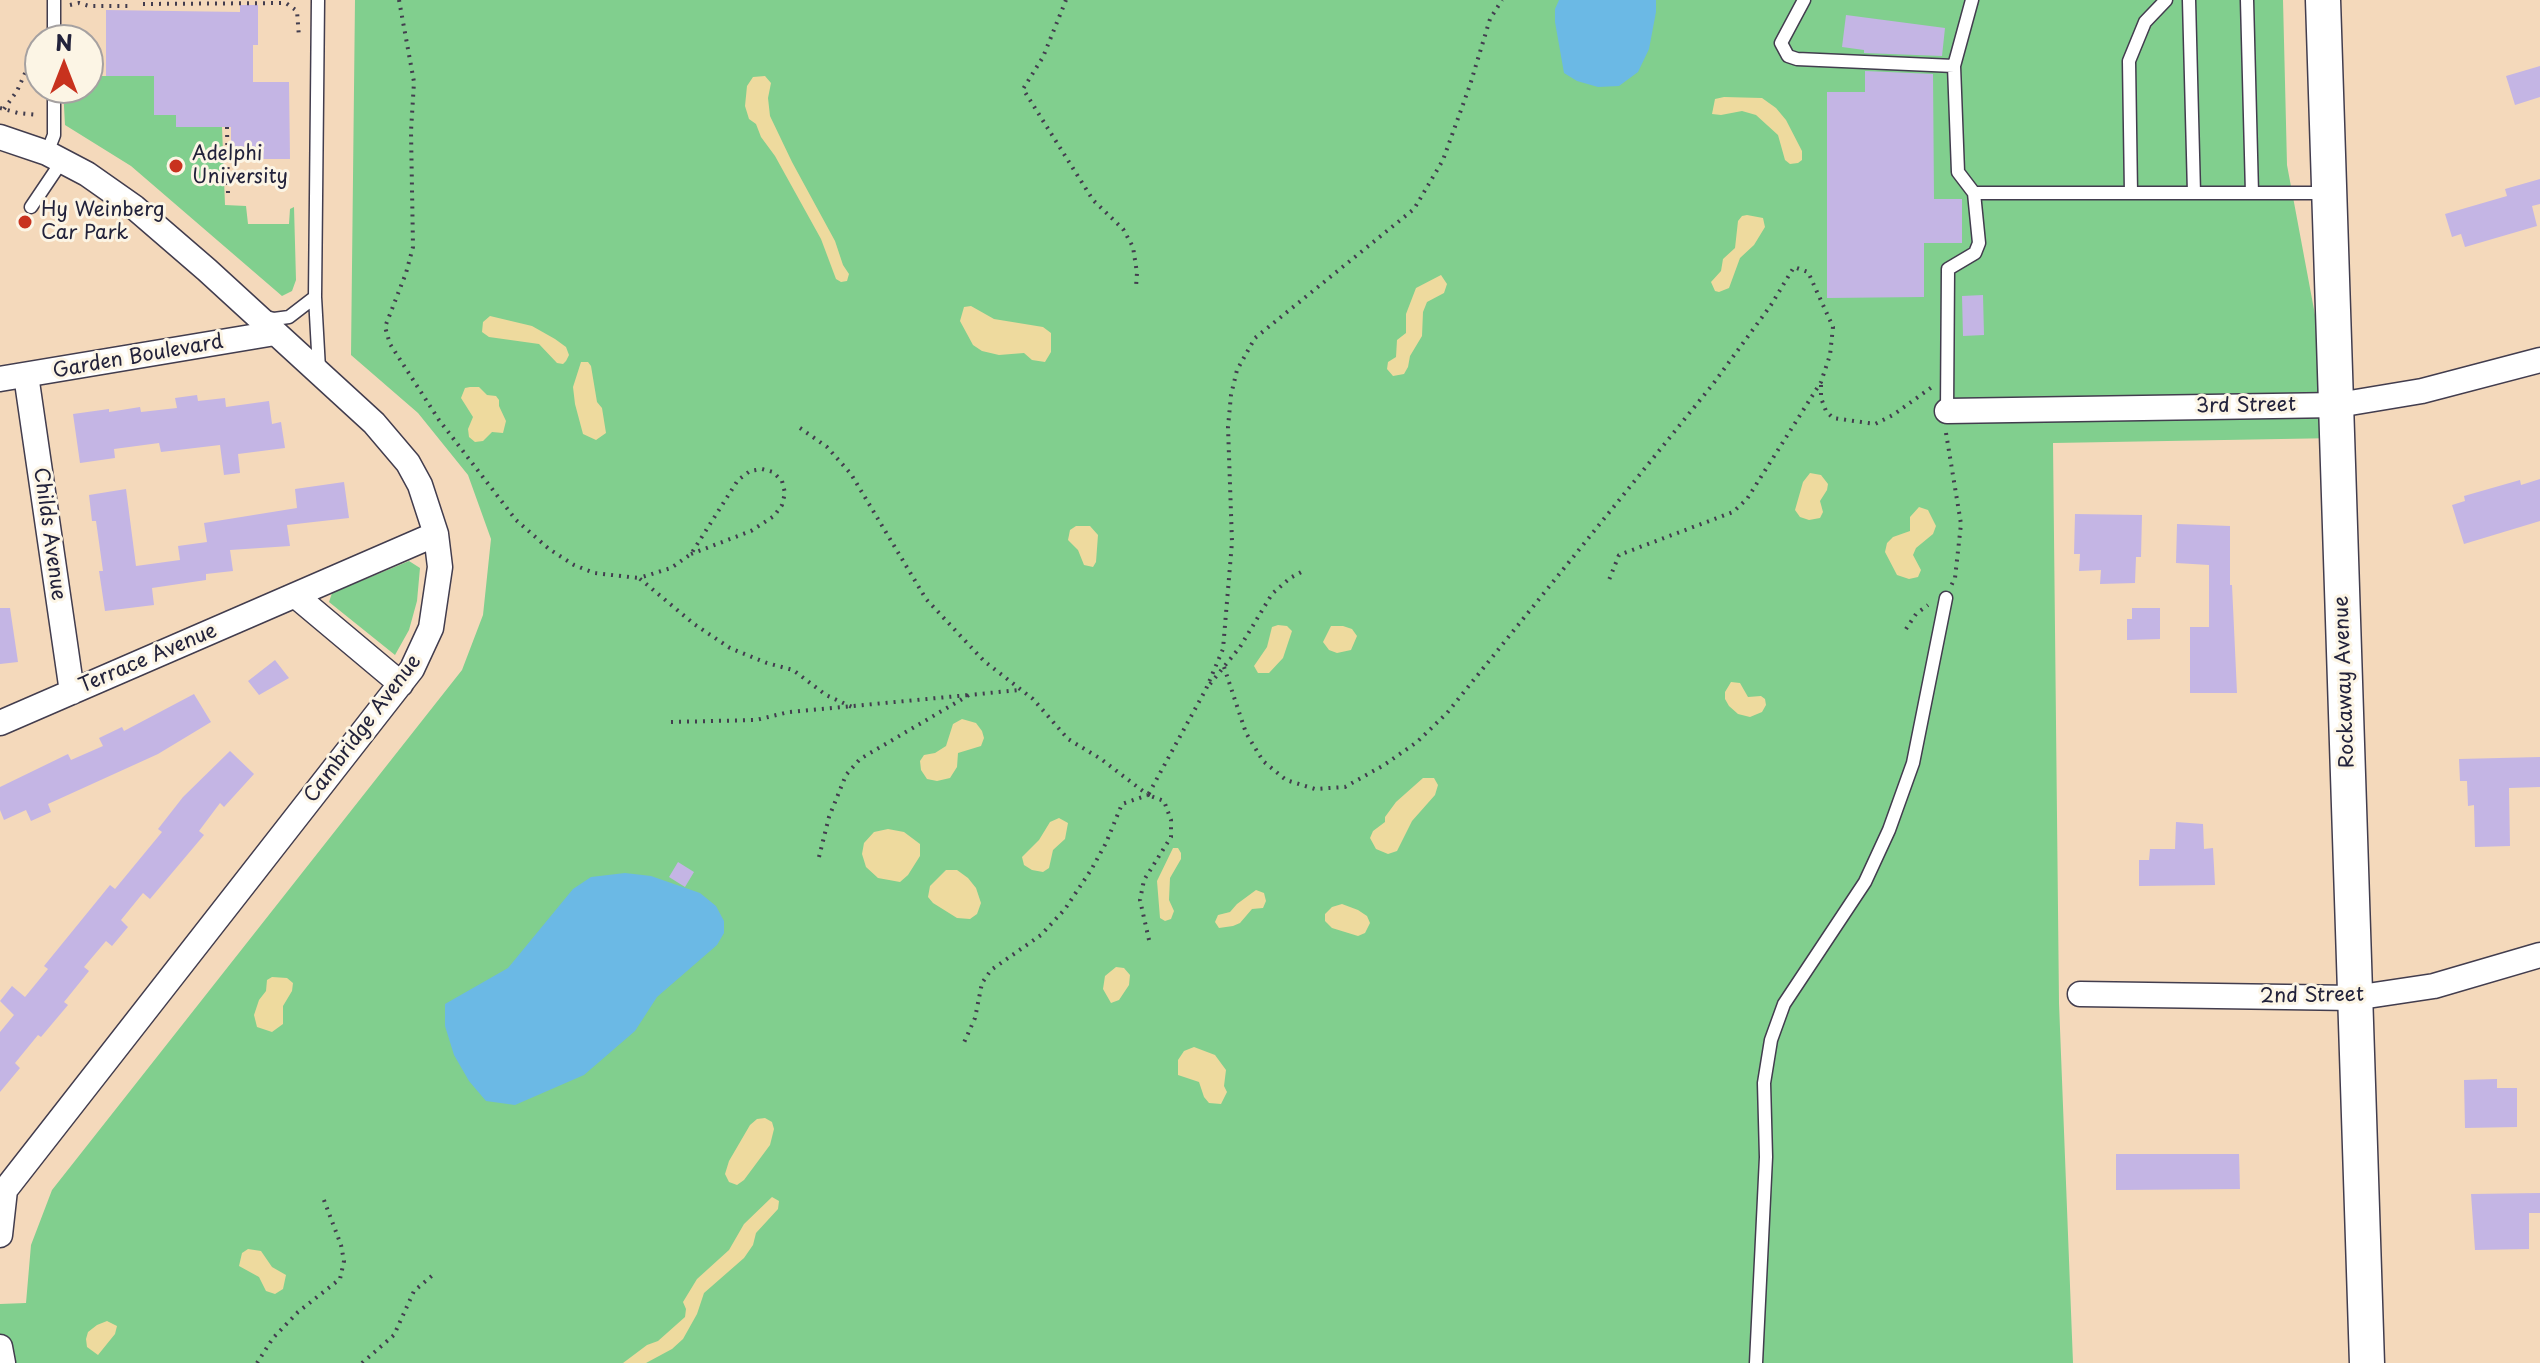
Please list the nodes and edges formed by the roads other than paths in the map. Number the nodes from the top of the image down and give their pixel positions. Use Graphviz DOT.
graph roads {
  1 [pos="54,0"];
  2 [pos="318,0"];
  3 [pos="1804,0"];
  4 [pos="1972,0"];
  5 [pos="2166,0"];
  6 [pos="2189,0"];
  7 [pos="2247,0"];
  8 [pos="2323,0"];
  9 [pos="54,24"];
  10 [pos="1954,66"];
  11 [pos="54,104"];
  12 [pos="0,137"];
  13 [pos="54,157"];
  14 [pos="1974,193"];
  15 [pos="2131,193"];
  16 [pos="2194,193"];
  17 [pos="2252,193"];
  18 [pos="2331,193"];
  19 [pos="31,207"];
  20 [pos="315,297"];
  21 [pos="255,314"];
  22 [pos="275,333"];
  23 [pos="2540,360"];
  24 [pos="319,373"];
  25 [pos="26,375"];
  26 [pos="0,379"];
  27 [pos="2338,405"];
  28 [pos="1947,411"];
  29 [pos="436,534"];
  30 [pos="296,596"];
  31 [pos="1946,598"];
  32 [pos="401,684"];
  33 [pos="72,692"];
  34 [pos="0,723"];
  35 [pos="2540,955"];
  36 [pos="2080,994"];
  37 [pos="2354,998"];
  38 [pos="2,1189"];
  39 [pos="0,1235"];
  40 [pos="0,1347"];
  41 [pos="3,1363"];
  42 [pos="1756,1363"];
  43 [pos="2367,1363"];
  1 -- 9 [label="lane"];
  2 -- 20 [label="lane"];
  3 -- 10 [label="lane"];
  4 -- 10 [label="lane"];
  5 -- 15 [label="lane"];
  6 -- 16 [label="lane"];
  7 -- 17 [label="lane"];
  8 -- 18 [label="main road, Rockaway Avenue"];
  10 -- 14 [label="lane"];
  11 -- 13 [label="lane"];
  12 -- 13 [label="street, Cambridge Avenue"];
  13 -- 19 [label="lane"];
  13 -- 21 [label="street, Cambridge Avenue"];
  14 -- 15 [label="lane"];
  14 -- 28 [label="lane"];
  15 -- 16 [label="lane"];
  16 -- 17 [label="lane"];
  17 -- 18 [label="lane"];
  18 -- 27 [label="main road, Rockaway Avenue"];
  20 -- 21 [label="lane"];
  20 -- 24 [label="lane"];
  21 -- 22 [label="street, Cambridge Avenue"];
  22 -- 24 [label="street, Cambridge Avenue"];
  22 -- 25 [label="street, Garden Boulevard"];
  23 -- 27 [label="street, 3rd Street"];
  24 -- 29 [label="street, Cambridge Avenue"];
  25 -- 26 [label="street, Garden Boulevard"];
  25 -- 33 [label="street, Childs Avenue"];
  27 -- 28 [label="street, 3rd Street"];
  27 -- 37 [label="main road, Rockaway Avenue"];
  29 -- 30 [label="street, Terrace Avenue"];
  29 -- 32 [label="street, Cambridge Avenue"];
  30 -- 32 [label="street"];
  30 -- 33 [label="street, Terrace Avenue"];
  31 -- 42 [label="lane"];
  32 -- 38 [label="street, Cambridge Avenue"];
  33 -- 34 [label="street, Terrace Avenue"];
  35 -- 37 [label="street, 2nd Street"];
  36 -- 37 [label="street, 2nd Street"];
  37 -- 43 [label="main road, Rockaway Avenue"];
  38 -- 39 [label="street, Cambridge Avenue"];
  40 -- 41 [label="street"];
}
